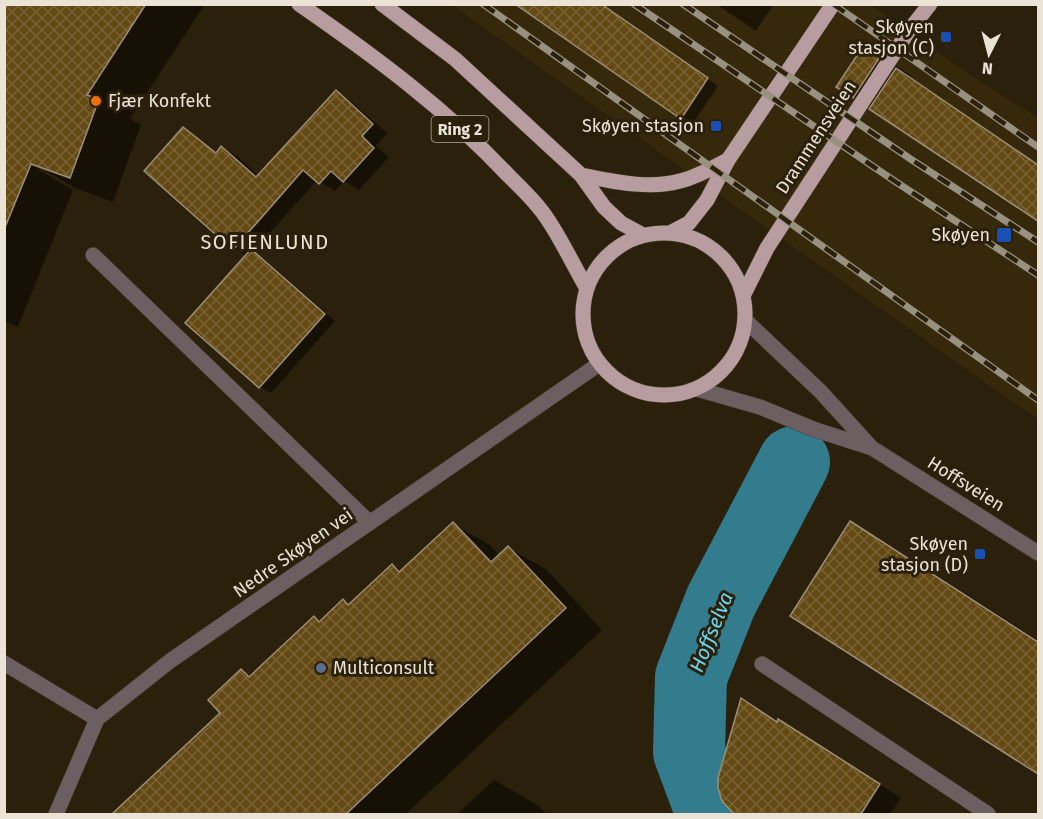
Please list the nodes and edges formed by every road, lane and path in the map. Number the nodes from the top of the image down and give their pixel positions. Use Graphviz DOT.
graph roads {
  1 [pos="299,4"];
  2 [pos="382,4"];
  3 [pos="834,4"];
  4 [pos="930,4"];
  5 [pos="728,160"];
  6 [pos="581,175"];
  7 [pos="670,233"];
  8 [pos="643,235"];
  9 [pos="93,255"];
  10 [pos="586,287"];
  11 [pos="743,296"];
  12 [pos="745,320"];
  13 [pos="599,364"];
  14 [pos="697,389"];
  15 [pos="872,448"];
  16 [pos="370,523"];
  17 [pos="1038,553"];
  18 [pos="4,663"];
  19 [pos="762,664"];
  20 [pos="97,719"];
  21 [pos="56,814"];
  22 [pos="988,814"];
  1 -- 10 [label="main road, Ring 2"];
  2 -- 6 [label="main road, Ring 2"];
  3 -- 5 [label="main road"];
  4 -- 11 [label="main road, Drammensveien"];
  5 -- 6 [label="main road"];
  5 -- 7 [label="main road"];
  6 -- 8 [label="main road, Ring 2"];
  7 -- 8 [label="main road"];
  7 -- 11 [label="main road"];
  8 -- 10 [label="main road"];
  9 -- 16 [label="street"];
  10 -- 13 [label="main road"];
  11 -- 12 [label="main road"];
  12 -- 14 [label="main road"];
  12 -- 15 [label="street, Hoffsveien"];
  13 -- 14 [label="main road"];
  13 -- 16 [label="street, Nedre Skøyen vei"];
  14 -- 15 [label="street, Hoffsveien"];
  15 -- 17 [label="street, Hoffsveien"];
  16 -- 20 [label="street, Nedre Skøyen vei"];
  18 -- 20 [label="street"];
  19 -- 22 [label="street"];
  20 -- 21 [label="street, Nedre Skøyen vei"];
}
